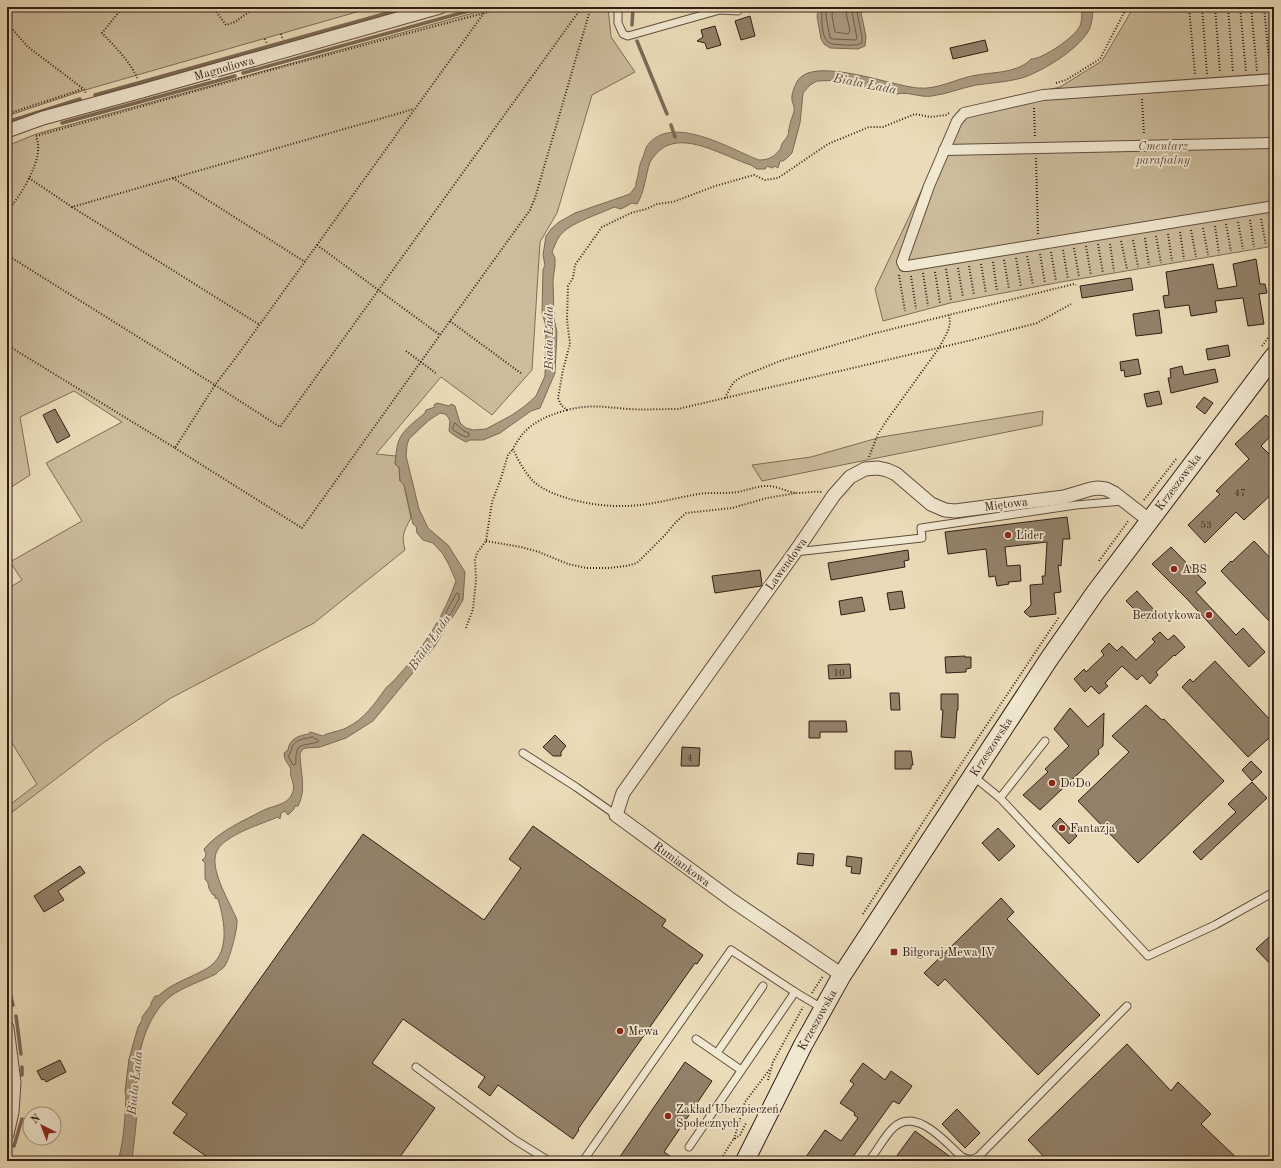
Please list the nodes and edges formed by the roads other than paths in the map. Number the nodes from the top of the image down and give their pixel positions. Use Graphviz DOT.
graph roads {
  1 [pos="440,7"];
  2 [pos="618,7"];
  3 [pos="738,11"];
  4 [pos="1272,79"];
  5 [pos="7,131"];
  6 [pos="1274,143"];
  7 [pos="944,150"];
  8 [pos="1274,206"];
  9 [pos="1274,356"];
  10 [pos="865,469"];
  11 [pos="1125,501"];
  12 [pos="1150,521"];
  13 [pos="795,552"];
  14 [pos="1045,741"];
  15 [pos="523,753"];
  16 [pos="972,776"];
  17 [pos="1000,798"];
  18 [pos="616,815"];
  19 [pos="1274,892"];
  20 [pos="842,975"];
  21 [pos="763,986"];
  22 [pos="795,992"];
  23 [pos="1127,1006"];
  24 [pos="823,1008"];
  25 [pos="7,1028"];
  26 [pos="696,1039"];
  27 [pos="717,1053"];
  28 [pos="416,1067"];
  29 [pos="742,1070"];
  30 [pos="7,1134"];
  31 [pos="689,1147"];
  32 [pos="549,1161"];
  33 [pos="583,1161"];
  34 [pos="746,1161"];
  35 [pos="869,1161"];
  1 -- 5 [label="street, Magnoliowa"];
  2 -- 3 [label="lane"];
  4 -- 7 [label="street"];
  6 -- 7 [label="street"];
  7 -- 8 [label="street"];
  9 -- 12 [label="main road, Krzeszowska"];
  10 -- 11 [label="street, Miętowa"];
  10 -- 13 [label="street, Lawendowa"];
  11 -- 12 [label="street, Miętowa"];
  11 -- 13 [label="lane"];
  12 -- 16 [label="main road, Krzeszowska"];
  13 -- 18 [label="street, Lawendowa"];
  14 -- 17 [label="lane"];
  15 -- 18 [label="lane, Rumiankowa"];
  16 -- 17 [label="lane"];
  16 -- 20 [label="main road, Krzeszowska"];
  17 -- 19 [label="lane"];
  18 -- 20 [label="street, Rumiankowa"];
  20 -- 24 [label="main road, Krzeszowska"];
  21 -- 27 [label="lane"];
  22 -- 24 [label="lane"];
  22 -- 29 [label="lane"];
  22 -- 33 [label="lane"];
  23 -- 35 [label="lane"];
  24 -- 34 [label="main road, Krzeszowska"];
  25 -- 30 [label="street"];
  26 -- 27 [label="lane"];
  27 -- 29 [label="lane"];
  28 -- 32 [label="lane"];
  29 -- 31 [label="lane"];
}
